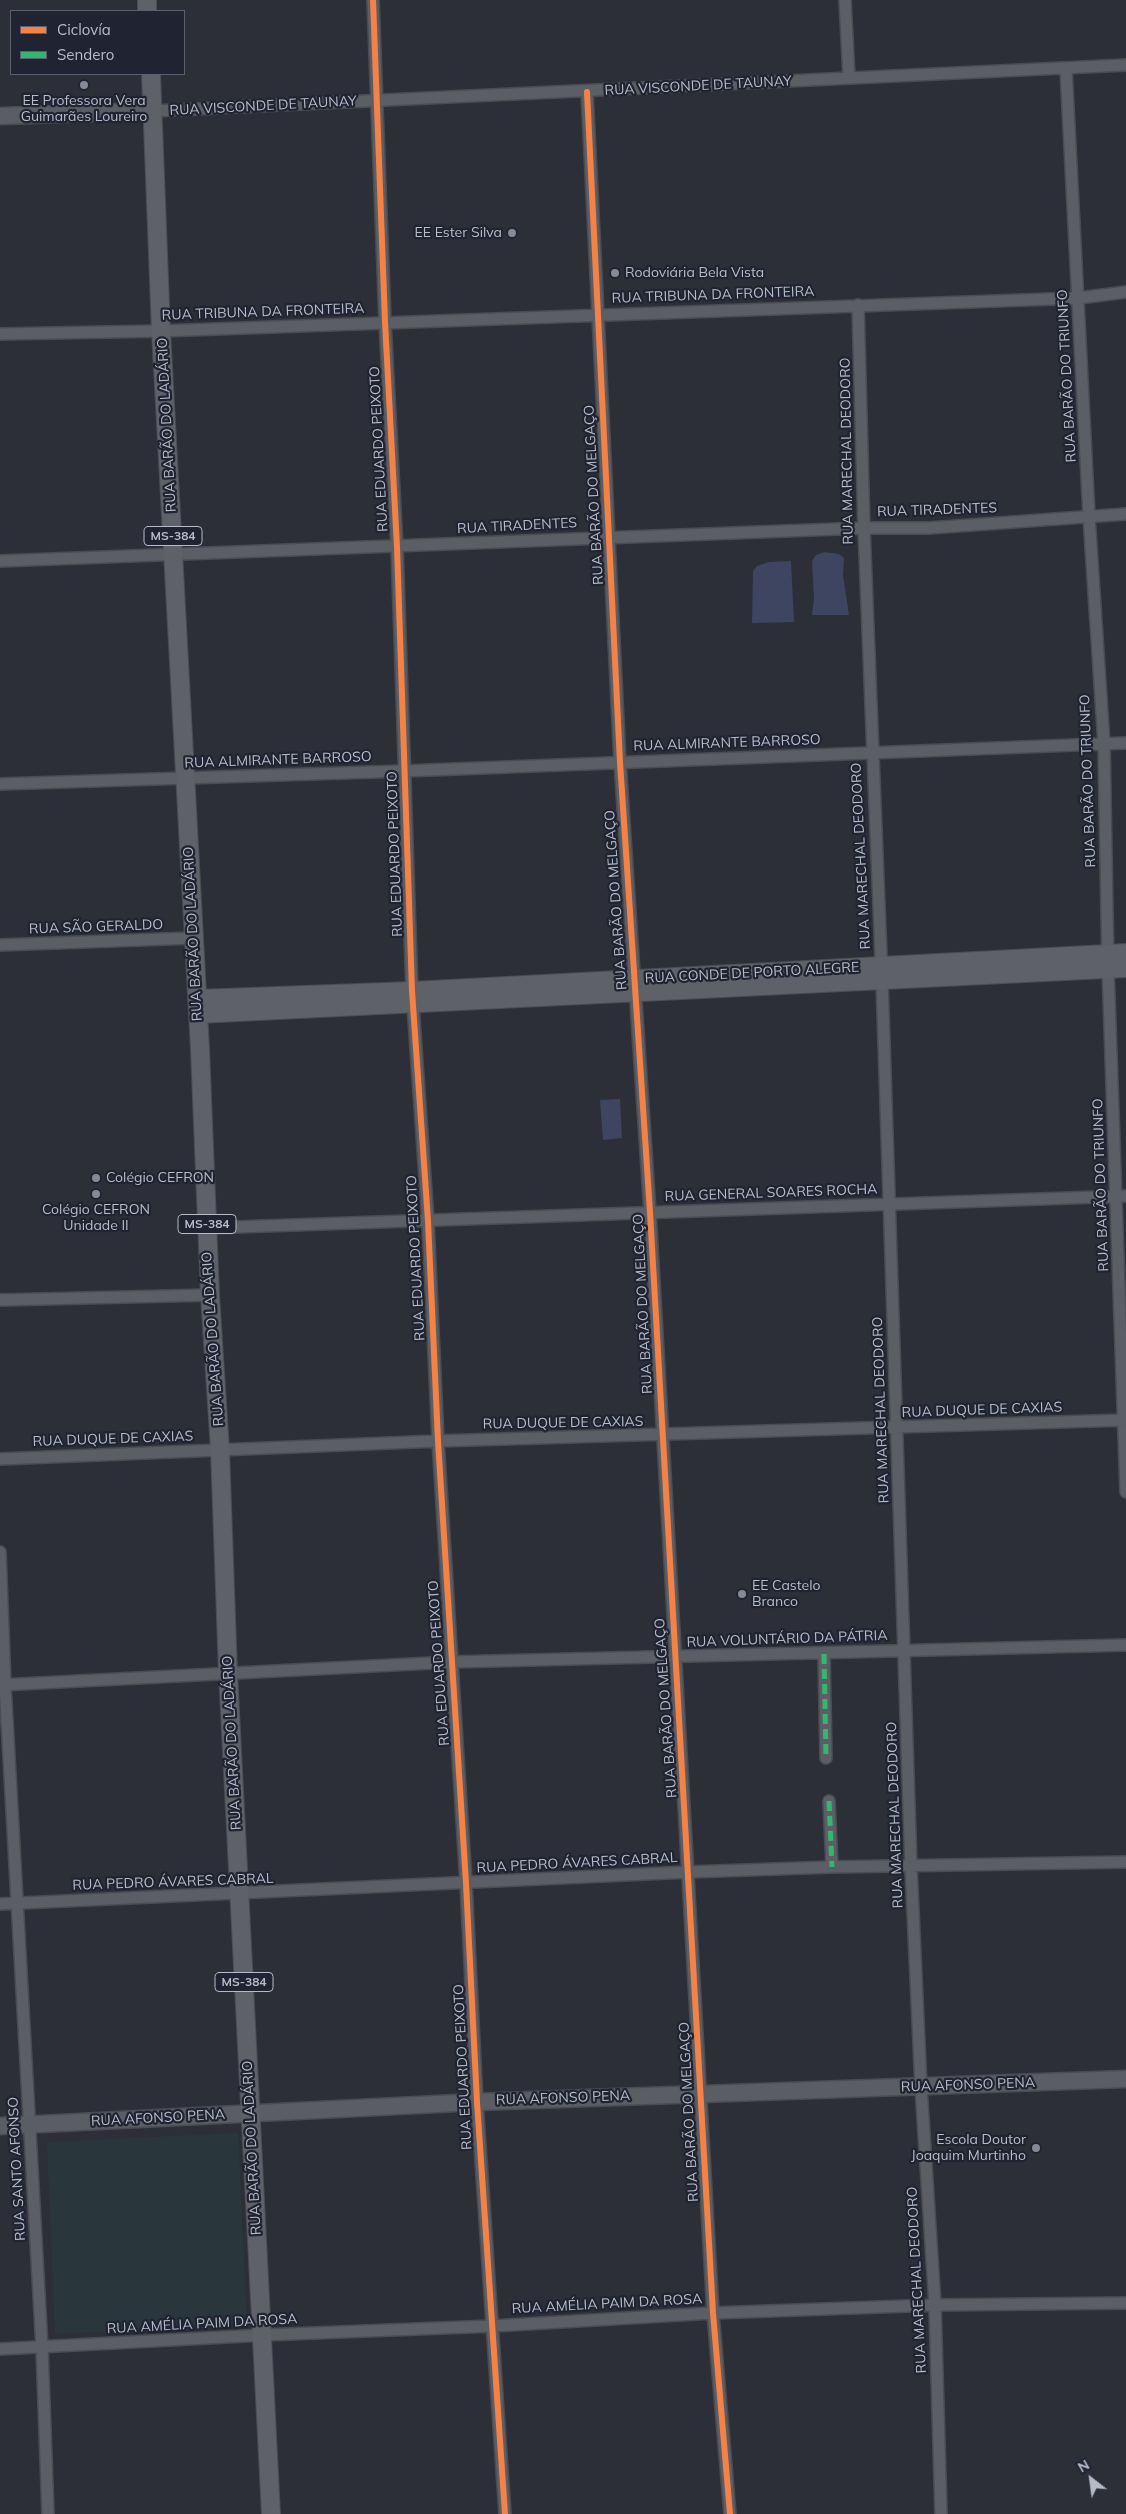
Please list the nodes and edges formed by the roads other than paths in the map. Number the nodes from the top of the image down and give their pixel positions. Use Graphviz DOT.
graph roads {
  1 [pos="373,0"];
  2 [pos="845,0"];
  3 [pos="1126,65"];
  4 [pos="1066,68"];
  5 [pos="151,75"];
  6 [pos="848,77"];
  7 [pos="587,92"];
  8 [pos="377,101"];
  9 [pos="153,111"];
  10 [pos="0,116"];
  11 [pos="1126,292"];
  12 [pos="1079,298"];
  13 [pos="858,305"];
  14 [pos="597,314"];
  15 [pos="385,322"];
  16 [pos="162,332"];
  17 [pos="0,334"];
  18 [pos="1126,514"];
  19 [pos="1089,516"];
  20 [pos="864,528"];
  21 [pos="609,537"];
  22 [pos="397,547"];
  23 [pos="174,556"];
  24 [pos="0,561"];
  25 [pos="1126,743"];
  26 [pos="1104,744"];
  27 [pos="872,753"];
  28 [pos="620,762"];
  29 [pos="404,771"];
  30 [pos="184,778"];
  31 [pos="0,784"];
  32 [pos="193,938"];
  33 [pos="0,946"];
  34 [pos="1126,953"];
  35 [pos="1108,961"];
  36 [pos="1126,968"];
  37 [pos="882,974"];
  38 [pos="634,986"];
  39 [pos="413,998"];
  40 [pos="198,1006"];
  41 [pos="1122,1196"];
  42 [pos="889,1205"];
  43 [pos="650,1212"];
  44 [pos="428,1221"];
  45 [pos="207,1228"];
  46 [pos="210,1295"];
  47 [pos="0,1300"];
  48 [pos="1125,1420"];
  49 [pos="897,1428"];
  50 [pos="662,1436"];
  51 [pos="438,1441"];
  52 [pos="220,1450"];
  53 [pos="0,1459"];
  54 [pos="1126,1492"];
  55 [pos="0,1552"];
  56 [pos="1126,1645"];
  57 [pos="905,1650"];
  58 [pos="824,1654"];
  59 [pos="675,1657"];
  60 [pos="452,1662"];
  61 [pos="228,1673"];
  62 [pos="2,1685"];
  63 [pos="826,1758"];
  64 [pos="829,1801"];
  65 [pos="1126,1862"];
  66 [pos="911,1866"];
  67 [pos="832,1867"];
  68 [pos="689,1872"];
  69 [pos="466,1883"];
  70 [pos="239,1894"];
  71 [pos="0,1904"];
  72 [pos="17,1904"];
  73 [pos="1126,2079"];
  74 [pos="921,2087"];
  75 [pos="700,2093"];
  76 [pos="477,2102"];
  77 [pos="250,2114"];
  78 [pos="30,2124"];
  79 [pos="0,2126"];
  80 [pos="1126,2303"];
  81 [pos="935,2305"];
  82 [pos="713,2313"];
  83 [pos="492,2326"];
  84 [pos="264,2334"];
  85 [pos="42,2348"];
  86 [pos="0,2349"];
  87 [pos="48,2514"];
  88 [pos="271,2514"];
  89 [pos="505,2514"];
  90 [pos="730,2514"];
  91 [pos="941,2514"];
  1 -- 8 [label="street, RUA EDUARDO PEIXOTO"];
  2 -- 6 [label="street"];
  3 -- 4 [label="street, RUA VISCONDE DE TAUNAY"];
  4 -- 6 [label="street, RUA VISCONDE DE TAUNAY"];
  4 -- 12 [label="street, RUA BARÃO DO TRIUNFO"];
  5 -- 9 [label="main road, RUA BARÃO DO LADÁRIO / MS-384"];
  6 -- 7 [label="street, RUA VISCONDE DE TAUNAY"];
  7 -- 8 [label="street, RUA VISCONDE DE TAUNAY"];
  7 -- 14 [label="street, RUA BARÃO DO MELGAÇO"];
  8 -- 9 [label="street, RUA VISCONDE DE TAUNAY"];
  8 -- 15 [label="street, RUA EDUARDO PEIXOTO"];
  9 -- 10 [label="street, RUA VISCONDE DE TAUNAY"];
  9 -- 16 [label="main road, RUA BARÃO DO LADÁRIO / MS-384"];
  11 -- 12 [label="street, RUA TRIBUNA DA FRONTEIRA"];
  12 -- 13 [label="street, RUA TRIBUNA DA FRONTEIRA"];
  12 -- 19 [label="street, RUA BARÃO DO TRIUNFO"];
  13 -- 14 [label="street, RUA TRIBUNA DA FRONTEIRA"];
  13 -- 20 [label="street, RUA MARECHAL DEODORO"];
  14 -- 15 [label="street, RUA TRIBUNA DA FRONTEIRA"];
  14 -- 21 [label="street, RUA BARÃO DO MELGAÇO"];
  15 -- 16 [label="street, RUA TRIBUNA DA FRONTEIRA"];
  15 -- 22 [label="street, RUA EDUARDO PEIXOTO"];
  16 -- 17 [label="street, RUA TRIBUNA DA FRONTEIRA"];
  16 -- 23 [label="main road, RUA BARÃO DO LADÁRIO / MS-384"];
  18 -- 19 [label="street, RUA TIRADENTES"];
  19 -- 20 [label="street, RUA TIRADENTES"];
  19 -- 26 [label="street, RUA BARÃO DO TRIUNFO"];
  20 -- 21 [label="street, RUA TIRADENTES"];
  20 -- 27 [label="street, RUA MARECHAL DEODORO"];
  21 -- 22 [label="street, RUA TIRADENTES"];
  21 -- 28 [label="street, RUA BARÃO DO MELGAÇO"];
  22 -- 23 [label="street, RUA TIRADENTES"];
  22 -- 29 [label="street, RUA EDUARDO PEIXOTO"];
  23 -- 24 [label="street, RUA TIRADENTES"];
  23 -- 30 [label="main road, RUA BARÃO DO LADÁRIO / MS-384"];
  25 -- 26 [label="street, RUA ALMIRANTE BARROSO"];
  26 -- 27 [label="street, RUA ALMIRANTE BARROSO"];
  26 -- 35 [label="street, RUA BARÃO DO TRIUNFO"];
  27 -- 28 [label="street, RUA ALMIRANTE BARROSO"];
  27 -- 37 [label="street, RUA MARECHAL DEODORO"];
  28 -- 29 [label="street, RUA ALMIRANTE BARROSO"];
  28 -- 38 [label="street, RUA BARÃO DO MELGAÇO"];
  29 -- 30 [label="street, RUA ALMIRANTE BARROSO"];
  29 -- 39 [label="street, RUA EDUARDO PEIXOTO"];
  30 -- 31 [label="street, RUA ALMIRANTE BARROSO"];
  30 -- 32 [label="main road, RUA BARÃO DO LADÁRIO / MS-384"];
  32 -- 33 [label="street, RUA SÃO GERALDO"];
  32 -- 40 [label="main road, RUA BARÃO DO LADÁRIO / MS-384"];
  34 -- 35 [label="main road, RUA CONDE DE PORTO ALEGRE"];
  35 -- 36 [label="main road, RUA CONDE DE PORTO ALEGRE"];
  35 -- 37 [label="main road, RUA CONDE DE PORTO ALEGRE"];
  35 -- 41 [label="street, RUA BARÃO DO TRIUNFO"];
  37 -- 38 [label="main road, RUA CONDE DE PORTO ALEGRE"];
  37 -- 42 [label="street, RUA MARECHAL DEODORO"];
  38 -- 39 [label="main road, RUA CONDE DE PORTO ALEGRE"];
  38 -- 43 [label="street, RUA BARÃO DO MELGAÇO"];
  39 -- 40 [label="main road, RUA CONDE DE PORTO ALEGRE"];
  39 -- 44 [label="street, RUA EDUARDO PEIXOTO"];
  40 -- 45 [label="main road, RUA BARÃO DO LADÁRIO / MS-384"];
  41 -- 42 [label="street, RUA GENERAL SOARES ROCHA"];
  41 -- 48 [label="street, RUA BARÃO DO TRIUNFO"];
  42 -- 43 [label="street, RUA GENERAL SOARES ROCHA"];
  42 -- 49 [label="street, RUA MARECHAL DEODORO"];
  43 -- 44 [label="street, RUA GENERAL SOARES ROCHA"];
  43 -- 50 [label="street, RUA BARÃO DO MELGAÇO"];
  44 -- 45 [label="street, RUA GENERAL SOARES ROCHA"];
  44 -- 51 [label="street, RUA EDUARDO PEIXOTO"];
  45 -- 46 [label="main road, RUA BARÃO DO LADÁRIO / MS-384"];
  46 -- 47 [label="street"];
  46 -- 52 [label="main road, RUA BARÃO DO LADÁRIO / MS-384"];
  48 -- 49 [label="street, RUA DUQUE DE CAXIAS"];
  48 -- 54 [label="street, RUA BARÃO DO TRIUNFO"];
  49 -- 50 [label="street, RUA DUQUE DE CAXIAS"];
  49 -- 57 [label="street, RUA MARECHAL DEODORO"];
  50 -- 51 [label="street, RUA DUQUE DE CAXIAS"];
  50 -- 59 [label="street, RUA BARÃO DO MELGAÇO"];
  51 -- 52 [label="street, RUA DUQUE DE CAXIAS"];
  51 -- 60 [label="street, RUA EDUARDO PEIXOTO"];
  52 -- 53 [label="street, RUA DUQUE DE CAXIAS"];
  52 -- 61 [label="main road, RUA BARÃO DO LADÁRIO / MS-384"];
  55 -- 62 [label="street, RUA SANTO AFONSO"];
  56 -- 57 [label="street, RUA VOLUNTÁRIO DA PÁTRIA"];
  57 -- 58 [label="street, RUA VOLUNTÁRIO DA PÁTRIA"];
  57 -- 66 [label="street, RUA MARECHAL DEODORO"];
  58 -- 59 [label="street, RUA VOLUNTÁRIO DA PÁTRIA"];
  58 -- 63 [label="street"];
  59 -- 60 [label="street, RUA VOLUNTÁRIO DA PÁTRIA"];
  59 -- 68 [label="street, RUA BARÃO DO MELGAÇO"];
  60 -- 61 [label="street, RUA VOLUNTÁRIO DA PÁTRIA"];
  60 -- 69 [label="street, RUA EDUARDO PEIXOTO"];
  61 -- 62 [label="street, RUA VOLUNTÁRIO DA PÁTRIA"];
  61 -- 70 [label="main road, RUA BARÃO DO LADÁRIO / MS-384"];
  62 -- 72 [label="street, RUA SANTO AFONSO"];
  64 -- 67 [label="street"];
  65 -- 66 [label="street, RUA PEDRO ÁVARES CABRAL"];
  66 -- 67 [label="street, RUA PEDRO ÁVARES CABRAL"];
  66 -- 74 [label="street, RUA MARECHAL DEODORO"];
  67 -- 68 [label="street, RUA PEDRO ÁVARES CABRAL"];
  68 -- 69 [label="street, RUA PEDRO ÁVARES CABRAL"];
  68 -- 75 [label="street, RUA BARÃO DO MELGAÇO"];
  69 -- 70 [label="street, RUA PEDRO ÁVARES CABRAL"];
  69 -- 76 [label="street, RUA EDUARDO PEIXOTO"];
  70 -- 72 [label="street, RUA PEDRO ÁVARES CABRAL"];
  70 -- 77 [label="main road, RUA BARÃO DO LADÁRIO / MS-384"];
  71 -- 72 [label="street, RUA PEDRO ÁVARES CABRAL"];
  72 -- 78 [label="street, RUA SANTO AFONSO"];
  73 -- 74 [label="street, RUA AFONSO PENA"];
  74 -- 75 [label="street, RUA AFONSO PENA"];
  74 -- 81 [label="street, RUA MARECHAL DEODORO"];
  75 -- 76 [label="street, RUA AFONSO PENA"];
  75 -- 82 [label="street, RUA BARÃO DO MELGAÇO"];
  76 -- 77 [label="street, RUA AFONSO PENA"];
  76 -- 83 [label="street, RUA EDUARDO PEIXOTO"];
  77 -- 78 [label="street, RUA AFONSO PENA"];
  77 -- 84 [label="main road, RUA BARÃO DO LADÁRIO / MS-384"];
  78 -- 79 [label="street, RUA AFONSO PENA"];
  78 -- 85 [label="street, RUA SANTO AFONSO"];
  80 -- 81 [label="street, RUA AMÉLIA PAIM DA ROSA"];
  81 -- 82 [label="street, RUA AMÉLIA PAIM DA ROSA"];
  81 -- 91 [label="street, RUA MARECHAL DEODORO"];
  82 -- 83 [label="street, RUA AMÉLIA PAIM DA ROSA"];
  82 -- 90 [label="street, RUA BARÃO DO MELGAÇO"];
  83 -- 84 [label="street, RUA AMÉLIA PAIM DA ROSA"];
  83 -- 89 [label="street, RUA EDUARDO PEIXOTO"];
  84 -- 85 [label="street, RUA AMÉLIA PAIM DA ROSA"];
  84 -- 88 [label="main road, RUA BARÃO DO LADÁRIO / MS-384"];
  85 -- 86 [label="street, RUA AMÉLIA PAIM DA ROSA"];
  85 -- 87 [label="street, RUA SANTO AFONSO"];
}
